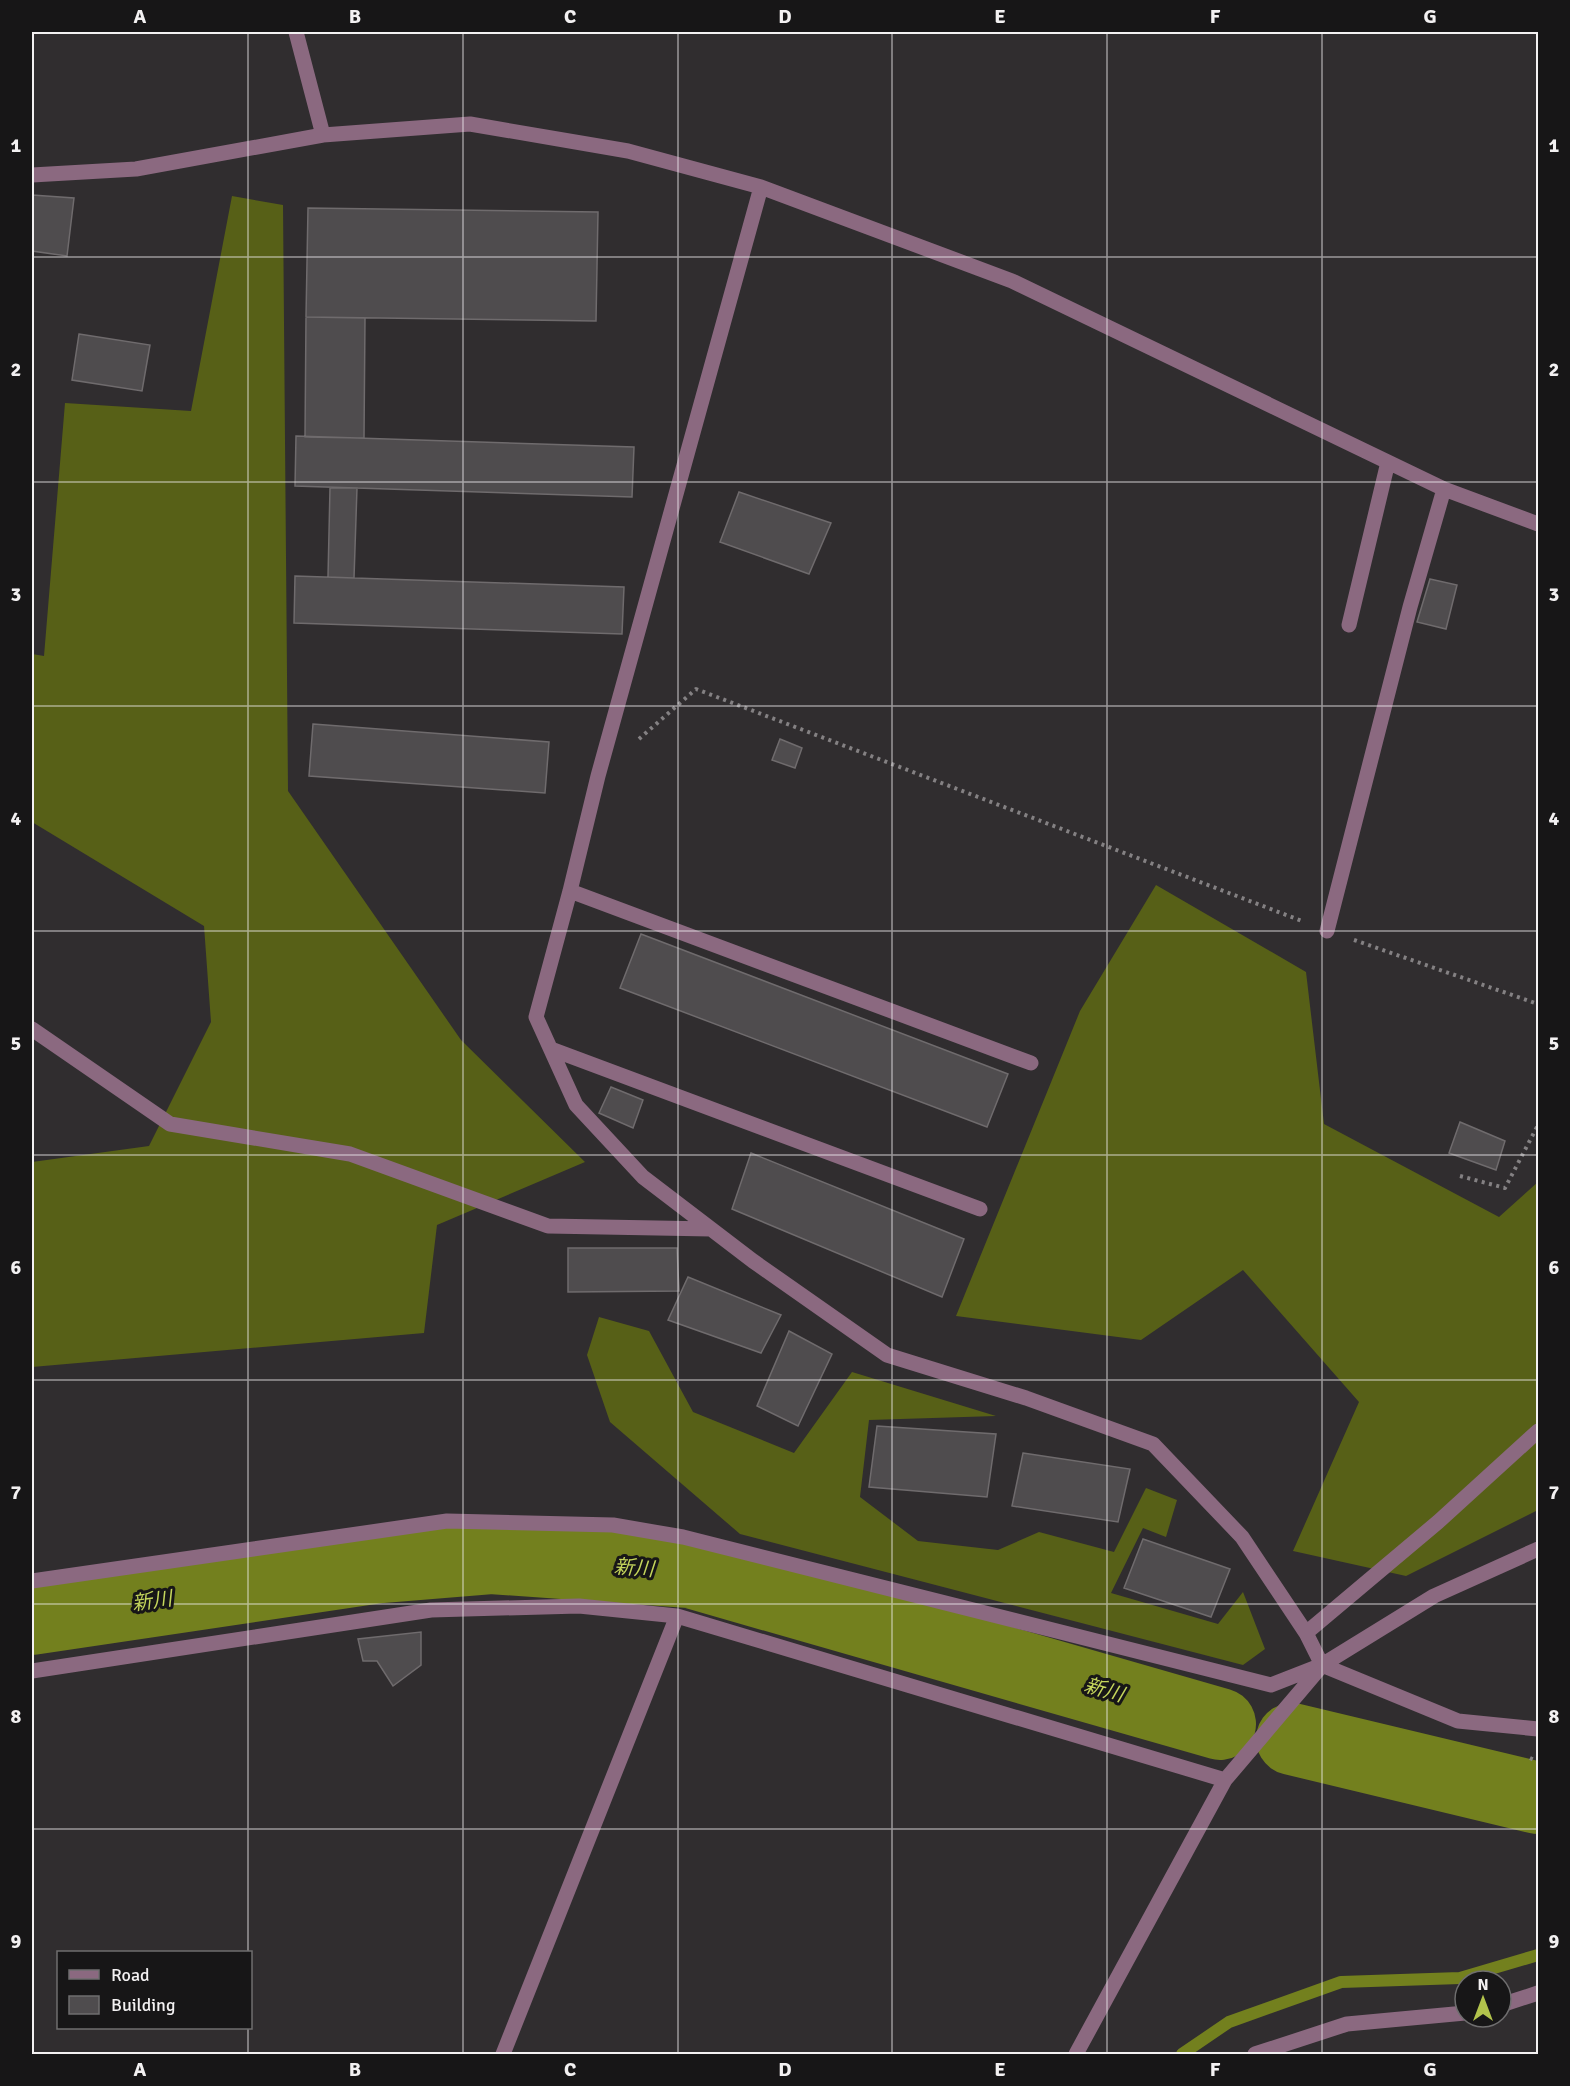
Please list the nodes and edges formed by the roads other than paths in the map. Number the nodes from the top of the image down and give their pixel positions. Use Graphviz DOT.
graph roads {
  1 [pos="296,32"];
  2 [pos="323,135"];
  3 [pos="32,175"];
  4 [pos="760,187"];
  5 [pos="1388,462"];
  6 [pos="1444,489"];
  7 [pos="1539,524"];
  8 [pos="1349,625"];
  9 [pos="570,891"];
  10 [pos="1327,931"];
  11 [pos="32,1029"];
  12 [pos="551,1049"];
  13 [pos="1031,1063"];
  14 [pos="980,1209"];
  15 [pos="711,1229"];
  16 [pos="1539,1431"];
  17 [pos="1539,1549"];
  18 [pos="32,1581"];
  19 [pos="677,1616"];
  20 [pos="1306,1633"];
  21 [pos="1322,1665"];
  22 [pos="32,1671"];
  23 [pos="1539,1730"];
  24 [pos="1225,1780"];
  25 [pos="1539,1993"];
  26 [pos="1513,2001"];
  27 [pos="1453,2014"];
  28 [pos="1080,2053"];
  29 [pos="503,2055"];
  30 [pos="1256,2055"];
  1 -- 2 [label="street"];
  2 -- 3 [label="street"];
  2 -- 4 [label="street"];
  4 -- 5 [label="street"];
  4 -- 9 [label="street"];
  5 -- 6 [label="street"];
  5 -- 8 [label="street"];
  6 -- 7 [label="street"];
  6 -- 10 [label="street"];
  9 -- 12 [label="street"];
  9 -- 13 [label="street"];
  11 -- 15 [label="street"];
  12 -- 14 [label="street"];
  12 -- 15 [label="street"];
  15 -- 20 [label="street"];
  16 -- 20 [label="street"];
  17 -- 21 [label="street"];
  18 -- 21 [label="street"];
  19 -- 22 [label="street"];
  19 -- 24 [label="street"];
  19 -- 29 [label="street"];
  20 -- 21 [label="street"];
  21 -- 23 [label="street"];
  21 -- 24 [label="street"];
  24 -- 28 [label="street"];
  25 -- 26 [label="street"];
  27 -- 30 [label="street"];
}
